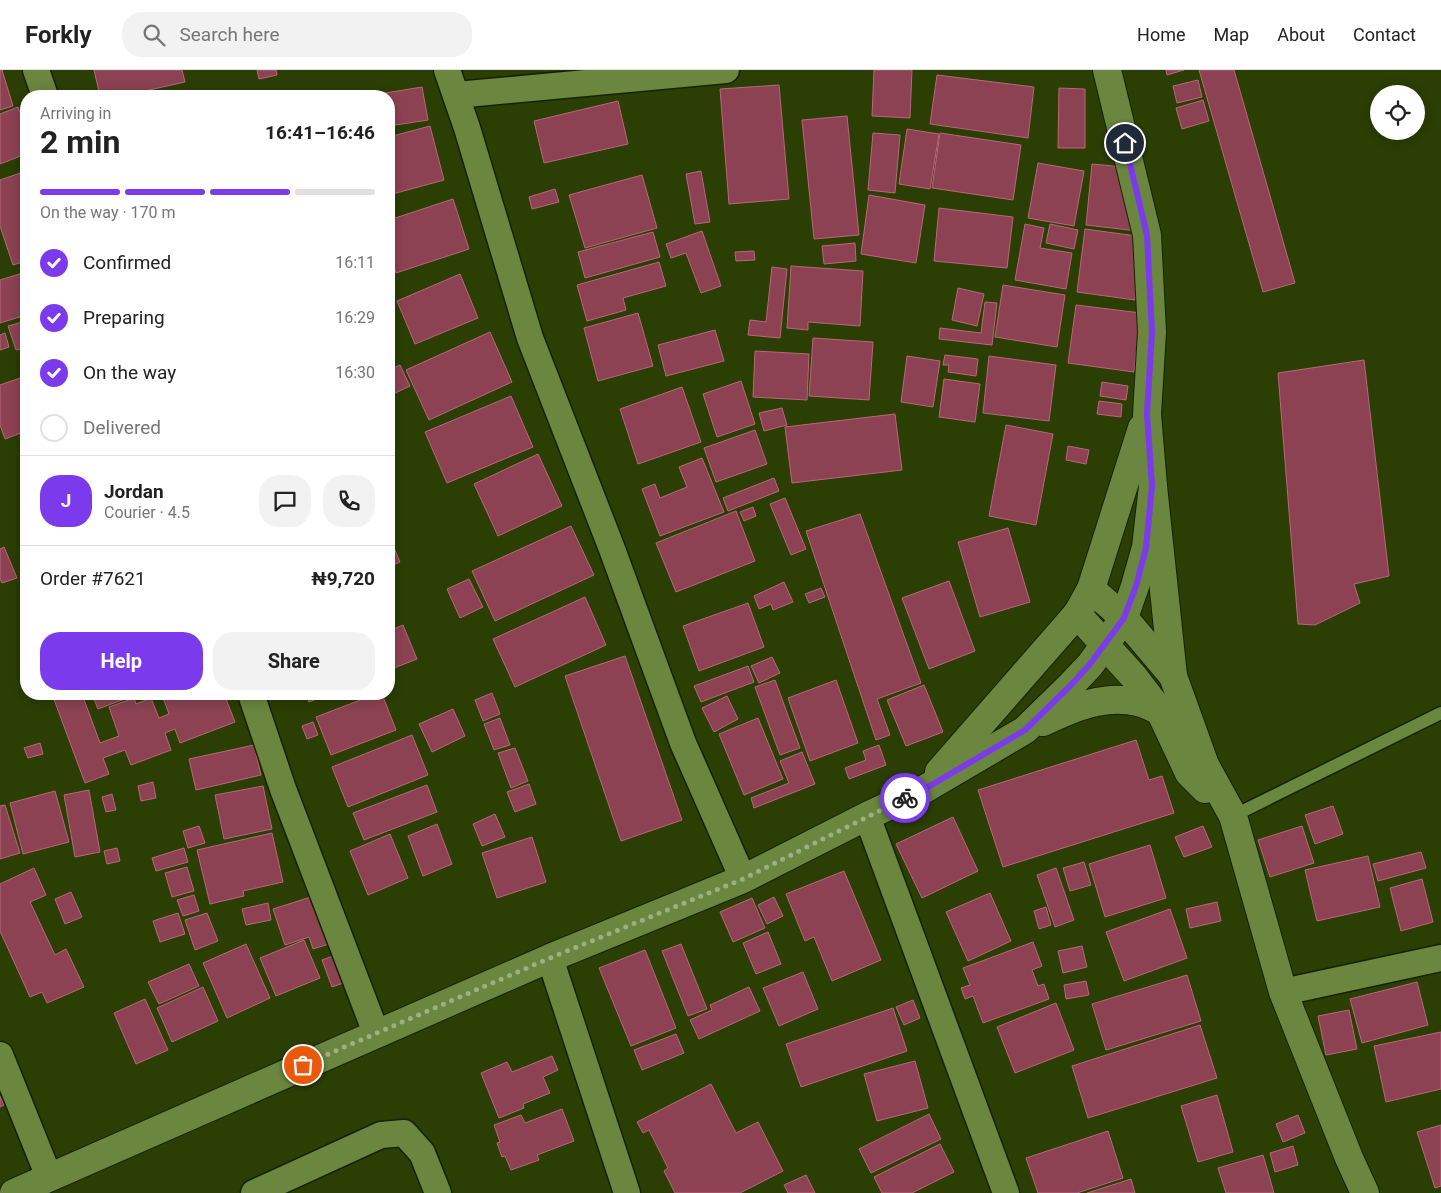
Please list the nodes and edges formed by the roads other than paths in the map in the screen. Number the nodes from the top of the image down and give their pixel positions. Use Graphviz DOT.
graph roads {
  1 [pos="36,70"];
  2 [pos="447,70"];
  3 [pos="726,70"];
  4 [pos="1107,70"];
  5 [pos="43,90"];
  6 [pos="456,95"];
  7 [pos="1147,414"];
  8 [pos="1152,486"];
  9 [pos="1091,589"];
  10 [pos="1077,614"];
  11 [pos="1124,618"];
  12 [pos="1104,644"];
  13 [pos="1173,676"];
  14 [pos="253,700"];
  15 [pos="1160,710"];
  16 [pos="1441,713"];
  17 [pos="1025,730"];
  18 [pos="923,790"];
  19 [pos="867,816"];
  20 [pos="1233,816"];
  21 [pos="743,879"];
  22 [pos="550,958"];
  23 [pos="1441,958"];
  24 [pos="1284,992"];
  25 [pos="376,1033"];
  26 [pos="0,1055"];
  27 [pos="49,1177"];
  28 [pos="14,1193"];
  29 [pos="254,1193"];
  30 [pos="438,1193"];
  31 [pos="627,1193"];
  32 [pos="1006,1193"];
  33 [pos="1365,1193"];
  1 -- 5 [label="street"];
  2 -- 6 [label="street"];
  3 -- 6 [label="street"];
  4 -- 7 [label="street"];
  6 -- 21 [label="street"];
  7 -- 8 [label="street"];
  7 -- 9 [label="street"];
  8 -- 11 [label="street"];
  8 -- 13 [label="street"];
  9 -- 10 [label="street"];
  9 -- 11 [label="street"];
  10 -- 12 [label="street"];
  10 -- 18 [label="street"];
  11 -- 12 [label="street"];
  11 -- 13 [label="street"];
  12 -- 15 [label="street"];
  12 -- 17 [label="street"];
  13 -- 20 [label="street"];
  14 -- 25 [label="street"];
  15 -- 17 [label="street"];
  15 -- 20 [label="street"];
  16 -- 20 [label="lane"];
  17 -- 18 [label="street"];
  18 -- 19 [label="street"];
  19 -- 21 [label="street"];
  19 -- 32 [label="street"];
  20 -- 24 [label="street"];
  21 -- 22 [label="street"];
  22 -- 25 [label="street"];
  22 -- 31 [label="street"];
  23 -- 24 [label="street"];
  24 -- 33 [label="street"];
  25 -- 27 [label="street"];
  26 -- 27 [label="street"];
  27 -- 28 [label="street"];
  29 -- 30 [label="street"];
}
